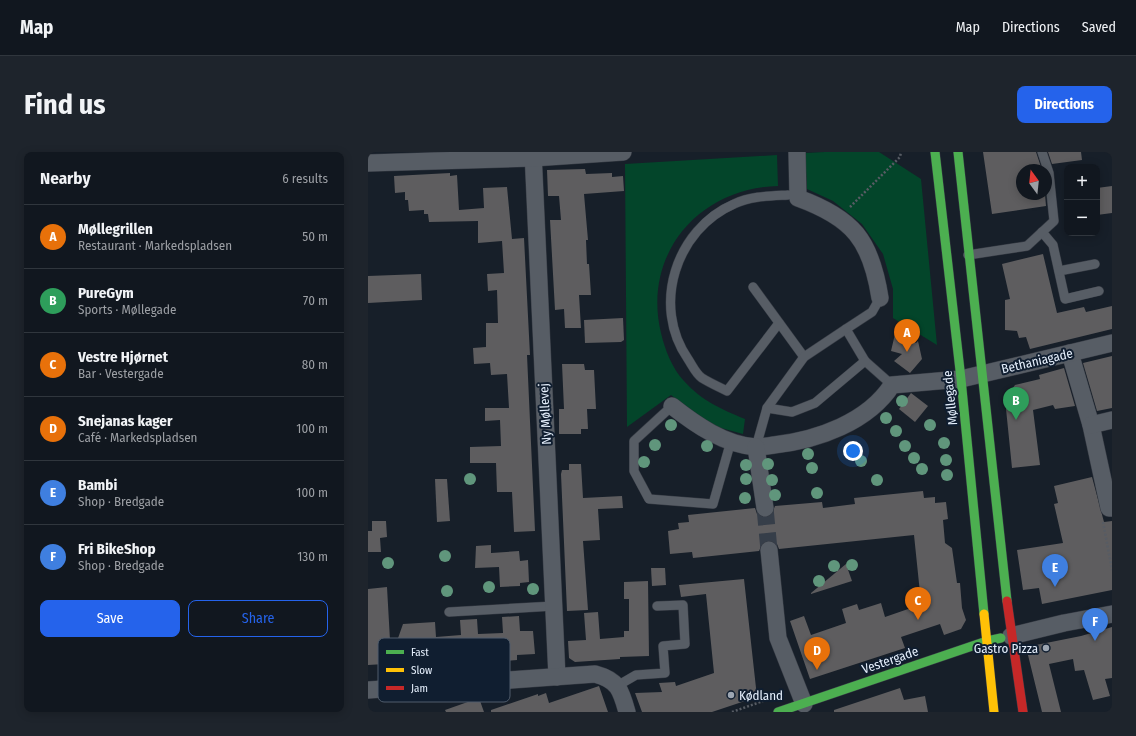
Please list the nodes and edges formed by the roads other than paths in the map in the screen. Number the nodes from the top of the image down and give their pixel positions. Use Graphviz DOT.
graph roads {
  1 [pos="623,152"];
  2 [pos="788,152"];
  3 [pos="797,152"];
  4 [pos="935,152"];
  5 [pos="958,152"];
  6 [pos="1042,152"];
  7 [pos="533,155"];
  8 [pos="368,162"];
  9 [pos="793,197"];
  10 [pos="1042,232"];
  11 [pos="958,255"];
  12 [pos="1095,264"];
  13 [pos="1059,271"];
  14 [pos="753,287"];
  15 [pos="1099,291"];
  16 [pos="880,298"];
  17 [pos="779,323"];
  18 [pos="846,329"];
  19 [pos="1112,343"];
  20 [pos="1070,353"];
  21 [pos="804,356"];
  22 [pos="864,361"];
  23 [pos="983,374"];
  24 [pos="961,379"];
  25 [pos="892,384"];
  26 [pos="672,406"];
  27 [pos="767,408"];
  28 [pos="1112,420"];
  29 [pos="1091,425"];
  30 [pos="731,441"];
  31 [pos="756,447"];
  32 [pos="764,508"];
  33 [pos="1110,508"];
  34 [pos="769,550"];
  35 [pos="554,606"];
  36 [pos="657,606"];
  37 [pos="449,612"];
  38 [pos="1112,614"];
  39 [pos="1011,636"];
  40 [pos="987,641"];
  41 [pos="557,677"];
  42 [pos="510,680"];
  43 [pos="617,686"];
  44 [pos="378,689"];
  45 [pos="368,690"];
  46 [pos="804,704"];
  47 [pos="627,712"];
  48 [pos="778,712"];
  49 [pos="994,712"];
  50 [pos="1023,712"];
  1 -- 7 [label="street"];
  2 -- 9 [label="street"];
  3 -- 9 [label="street"];
  4 -- 11 [label="main road, Møllegade"];
  5 -- 11 [label="main road, Møllegade"];
  6 -- 10 [label="lane"];
  7 -- 8 [label="street"];
  7 -- 35 [label="street, Ny Møllevej"];
  9 -- 16 [label="street"];
  9 -- 17 [label="lane"];
  10 -- 11 [label="lane"];
  10 -- 13 [label="lane"];
  11 -- 23 [label="main road, Møllegade"];
  11 -- 24 [label="main road, Møllegade"];
  12 -- 13 [label="lane"];
  13 -- 15 [label="lane"];
  14 -- 17 [label="lane"];
  16 -- 18 [label="lane"];
  17 -- 21 [label="lane"];
  18 -- 21 [label="lane"];
  18 -- 22 [label="lane"];
  19 -- 20 [label="street, Bethaniagade"];
  20 -- 23 [label="street, Bethaniagade"];
  20 -- 29 [label="street"];
  21 -- 27 [label="lane"];
  22 -- 25 [label="lane"];
  22 -- 27 [label="lane"];
  23 -- 24 [label="street, Bethaniagade"];
  23 -- 39 [label="main road, Møllegade"];
  24 -- 25 [label="street, Bethaniagade"];
  24 -- 40 [label="main road, Møllegade"];
  25 -- 31 [label="street"];
  26 -- 30 [label="street"];
  26 -- 30 [label="lane"];
  27 -- 31 [label="lane"];
  28 -- 29 [label="street"];
  29 -- 33 [label="street"];
  30 -- 31 [label="street"];
  31 -- 32 [label="street"];
  34 -- 46 [label="street"];
  35 -- 37 [label="lane"];
  35 -- 41 [label="street, Ny Møllevej"];
  36 -- 43 [label="lane"];
  38 -- 39 [label="street"];
  39 -- 40 [label="main road, Vestergade"];
  39 -- 50 [label="main road, Møllegade"];
  40 -- 46 [label="main road, Vestergade"];
  40 -- 49 [label="main road, Møllegade"];
  41 -- 42 [label="street"];
  41 -- 43 [label="street"];
  43 -- 47 [label="street"];
  44 -- 45 [label="street"];
  46 -- 48 [label="main road, Vestergade"];
}
